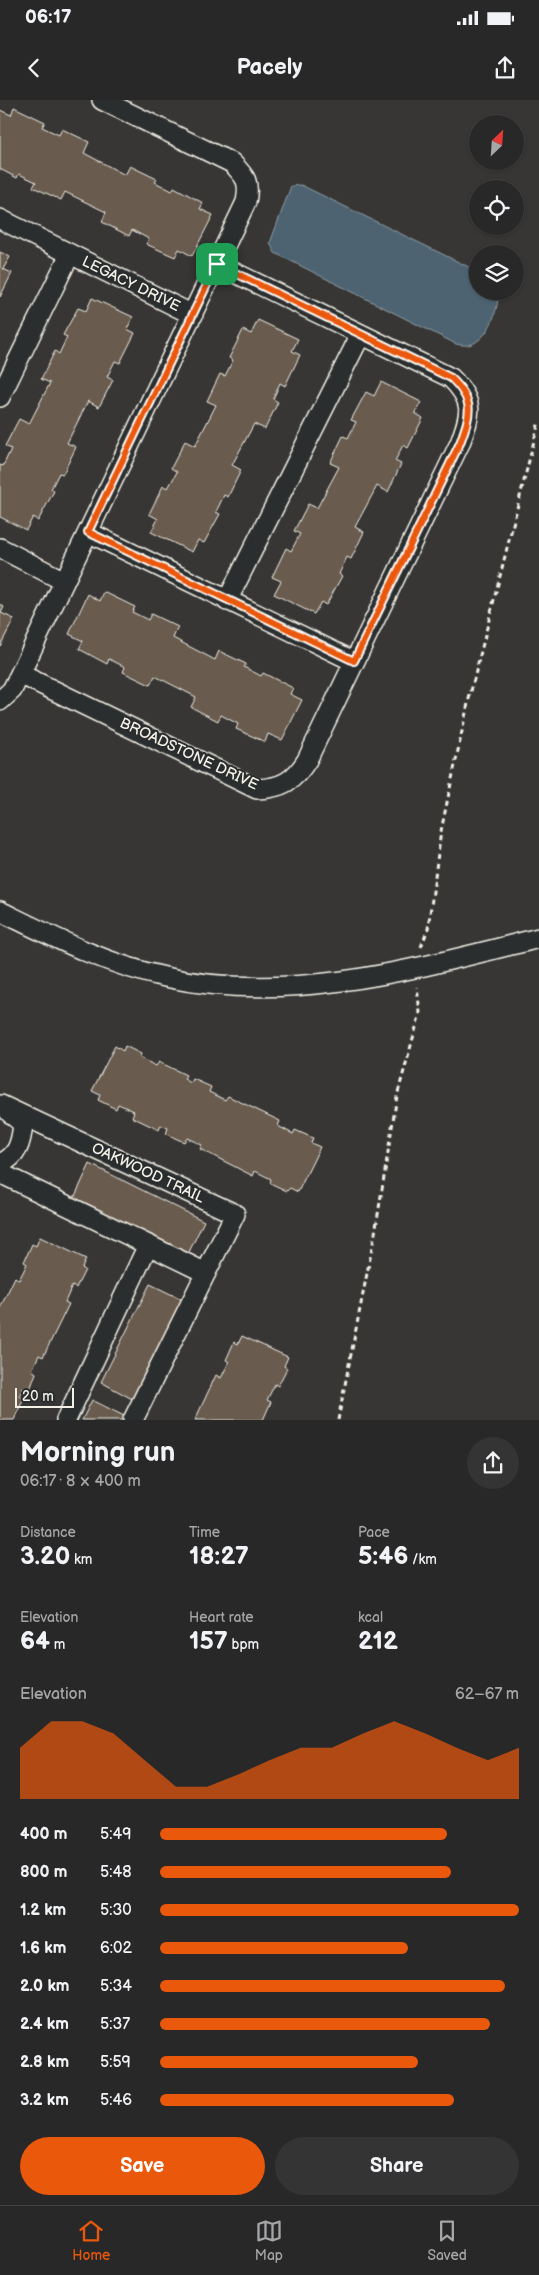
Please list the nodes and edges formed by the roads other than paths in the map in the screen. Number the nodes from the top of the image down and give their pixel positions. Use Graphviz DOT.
graph roads {
  1 [pos="102,100"];
  2 [pos="0,219"];
  3 [pos="70,254"];
  4 [pos="217,264"];
  5 [pos="193,315"];
  6 [pos="361,334"];
  7 [pos="0,397"];
  8 [pos="88,532"];
  9 [pos="0,548"];
  10 [pos="64,581"];
  11 [pos="228,601"];
  12 [pos="354,661"];
  13 [pos="20,674"];
  14 [pos="0,701"];
  15 [pos="0,911"];
  16 [pos="539,938"];
  17 [pos="1,1104"];
  18 [pos="0,1164"];
  19 [pos="0,1173"];
  20 [pos="148,1245"];
  21 [pos="206,1273"];
  22 [pos="66,1420"];
  23 [pos="133,1420"];
  1 -- 4 [label="street, LEGACY DRIVE"];
  2 -- 3 [label="street, LEGACY DRIVE"];
  3 -- 5 [label="street, LEGACY DRIVE"];
  3 -- 7 [label="street, LEGACY DRIVE"];
  4 -- 5 [label="street, LEGACY DRIVE"];
  4 -- 6 [label="street, BROADSTONE DRIVE"];
  5 -- 8 [label="street, LEGACY DRIVE"];
  6 -- 11 [label="street"];
  6 -- 12 [label="street, BROADSTONE DRIVE"];
  8 -- 10 [label="street, LEGACY DRIVE"];
  8 -- 11 [label="street"];
  9 -- 10 [label="street"];
  10 -- 13 [label="street, LEGACY DRIVE"];
  11 -- 12 [label="street"];
  12 -- 13 [label="street, BROADSTONE DRIVE"];
  13 -- 14 [label="street, LEGACY DRIVE"];
  15 -- 16 [label="street"];
  17 -- 18 [label="street, OAKWOOD TRAIL"];
  17 -- 21 [label="street, OAKWOOD TRAIL"];
  19 -- 20 [label="street"];
  20 -- 21 [label="street"];
  20 -- 22 [label="street"];
  21 -- 23 [label="street, OAKWOOD TRAIL"];
}
